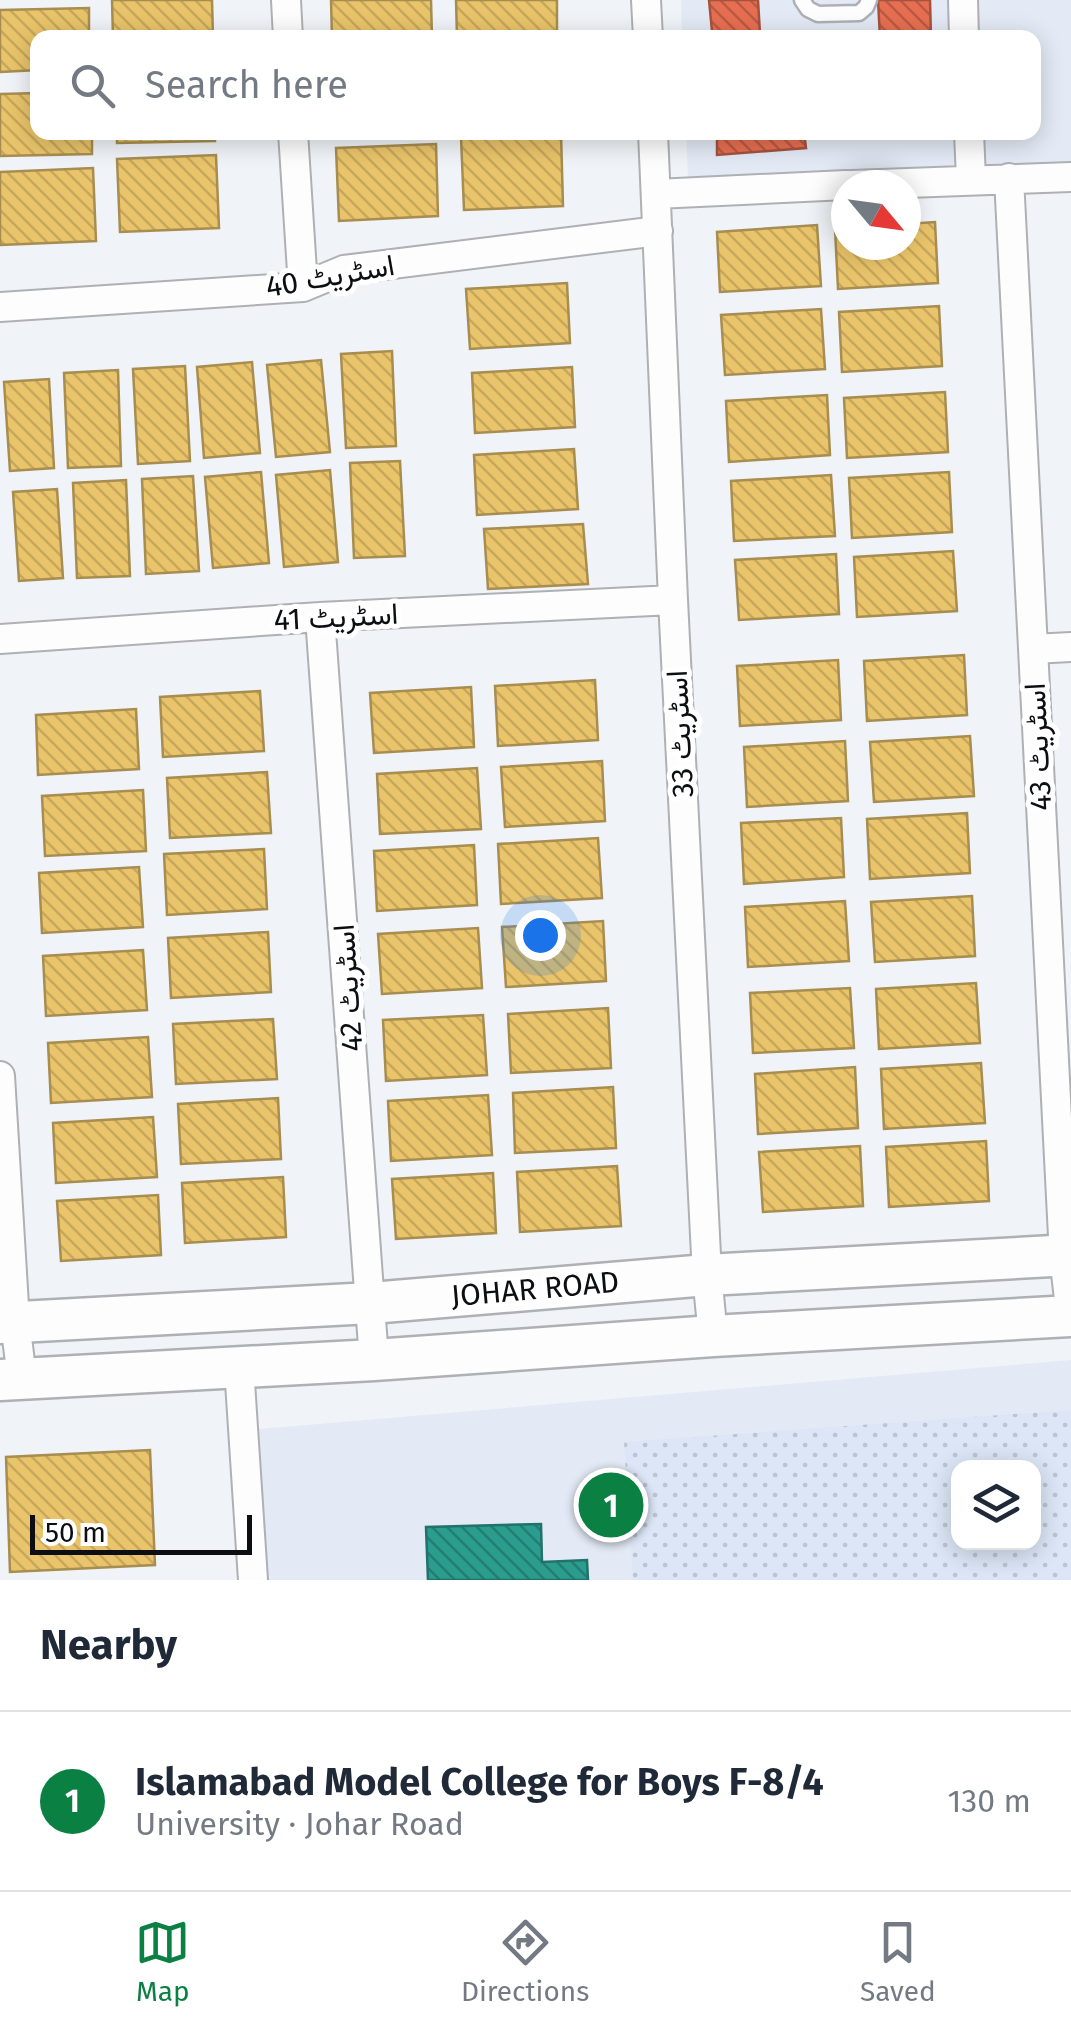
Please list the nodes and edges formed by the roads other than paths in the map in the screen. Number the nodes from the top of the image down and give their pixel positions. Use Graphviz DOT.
graph roads {
  1 [pos="286,0"];
  2 [pos="646,0"];
  3 [pos="802,0"];
  4 [pos="869,0"];
  5 [pos="963,0"];
  6 [pos="288,30"];
  7 [pos="648,30"];
  8 [pos="964,30"];
  9 [pos="294,140"];
  10 [pos="653,140"];
  11 [pos="969,140"];
  12 [pos="1071,177"];
  13 [pos="1009,178"];
  14 [pos="971,180"];
  15 [pos="921,182"];
  16 [pos="831,186"];
  17 [pos="656,194"];
  18 [pos="658,231"];
  19 [pos="303,287"];
  20 [pos="0,307"];
  21 [pos="673,600"];
  22 [pos="320,617"];
  23 [pos="0,639"];
  24 [pos="1071,647"];
  25 [pos="1033,649"];
  26 [pos="0,1076"];
  27 [pos="1068,1256"];
  28 [pos="707,1275"];
  29 [pos="371,1303"];
  30 [pos="1071,1316"];
  31 [pos="8,1323"];
  32 [pos="713,1336"];
  33 [pos="374,1360"];
  34 [pos="240,1367"];
  35 [pos="11,1379"];
  36 [pos="254,1580"];
  1 -- 6 [label="street"];
  2 -- 7 [label="street"];
  3 -- 4 [label="lane"];
  5 -- 8 [label="street"];
  9 -- 19 [label="street"];
  10 -- 17 [label="street, اسٹریٹ 33"];
  11 -- 14 [label="street"];
  12 -- 13 [label="street"];
  13 -- 14 [label="street"];
  13 -- 25 [label="street, اسٹریٹ 43"];
  14 -- 15 [label="street"];
  16 -- 17 [label="street"];
  17 -- 18 [label="street, اسٹریٹ 33"];
  18 -- 19 [label="street, اسٹریٹ 40"];
  18 -- 21 [label="street, اسٹریٹ 33"];
  19 -- 20 [label="street, اسٹریٹ 40"];
  21 -- 22 [label="street, اسٹریٹ 41"];
  21 -- 28 [label="street, اسٹریٹ 33"];
  22 -- 23 [label="street, اسٹریٹ 41"];
  22 -- 29 [label="street, اسٹریٹ 42"];
  24 -- 25 [label="street"];
  25 -- 27 [label="street, اسٹریٹ 43"];
  26 -- 31 [label="street"];
  27 -- 28 [label="street, JOHAR ROAD"];
  27 -- 30 [label="street, اسٹریٹ 43"];
  28 -- 29 [label="street, JOHAR ROAD"];
  28 -- 32 [label="street, اسٹریٹ 33"];
  29 -- 31 [label="street, JOHAR ROAD"];
  29 -- 33 [label="street, اسٹریٹ 42"];
  30 -- 32 [label="street, JOHAR ROAD"];
  31 -- 35 [label="street"];
  32 -- 33 [label="street, JOHAR ROAD"];
  33 -- 34 [label="street, JOHAR ROAD"];
  34 -- 35 [label="street, JOHAR ROAD"];
  34 -- 36 [label="street"];
}
